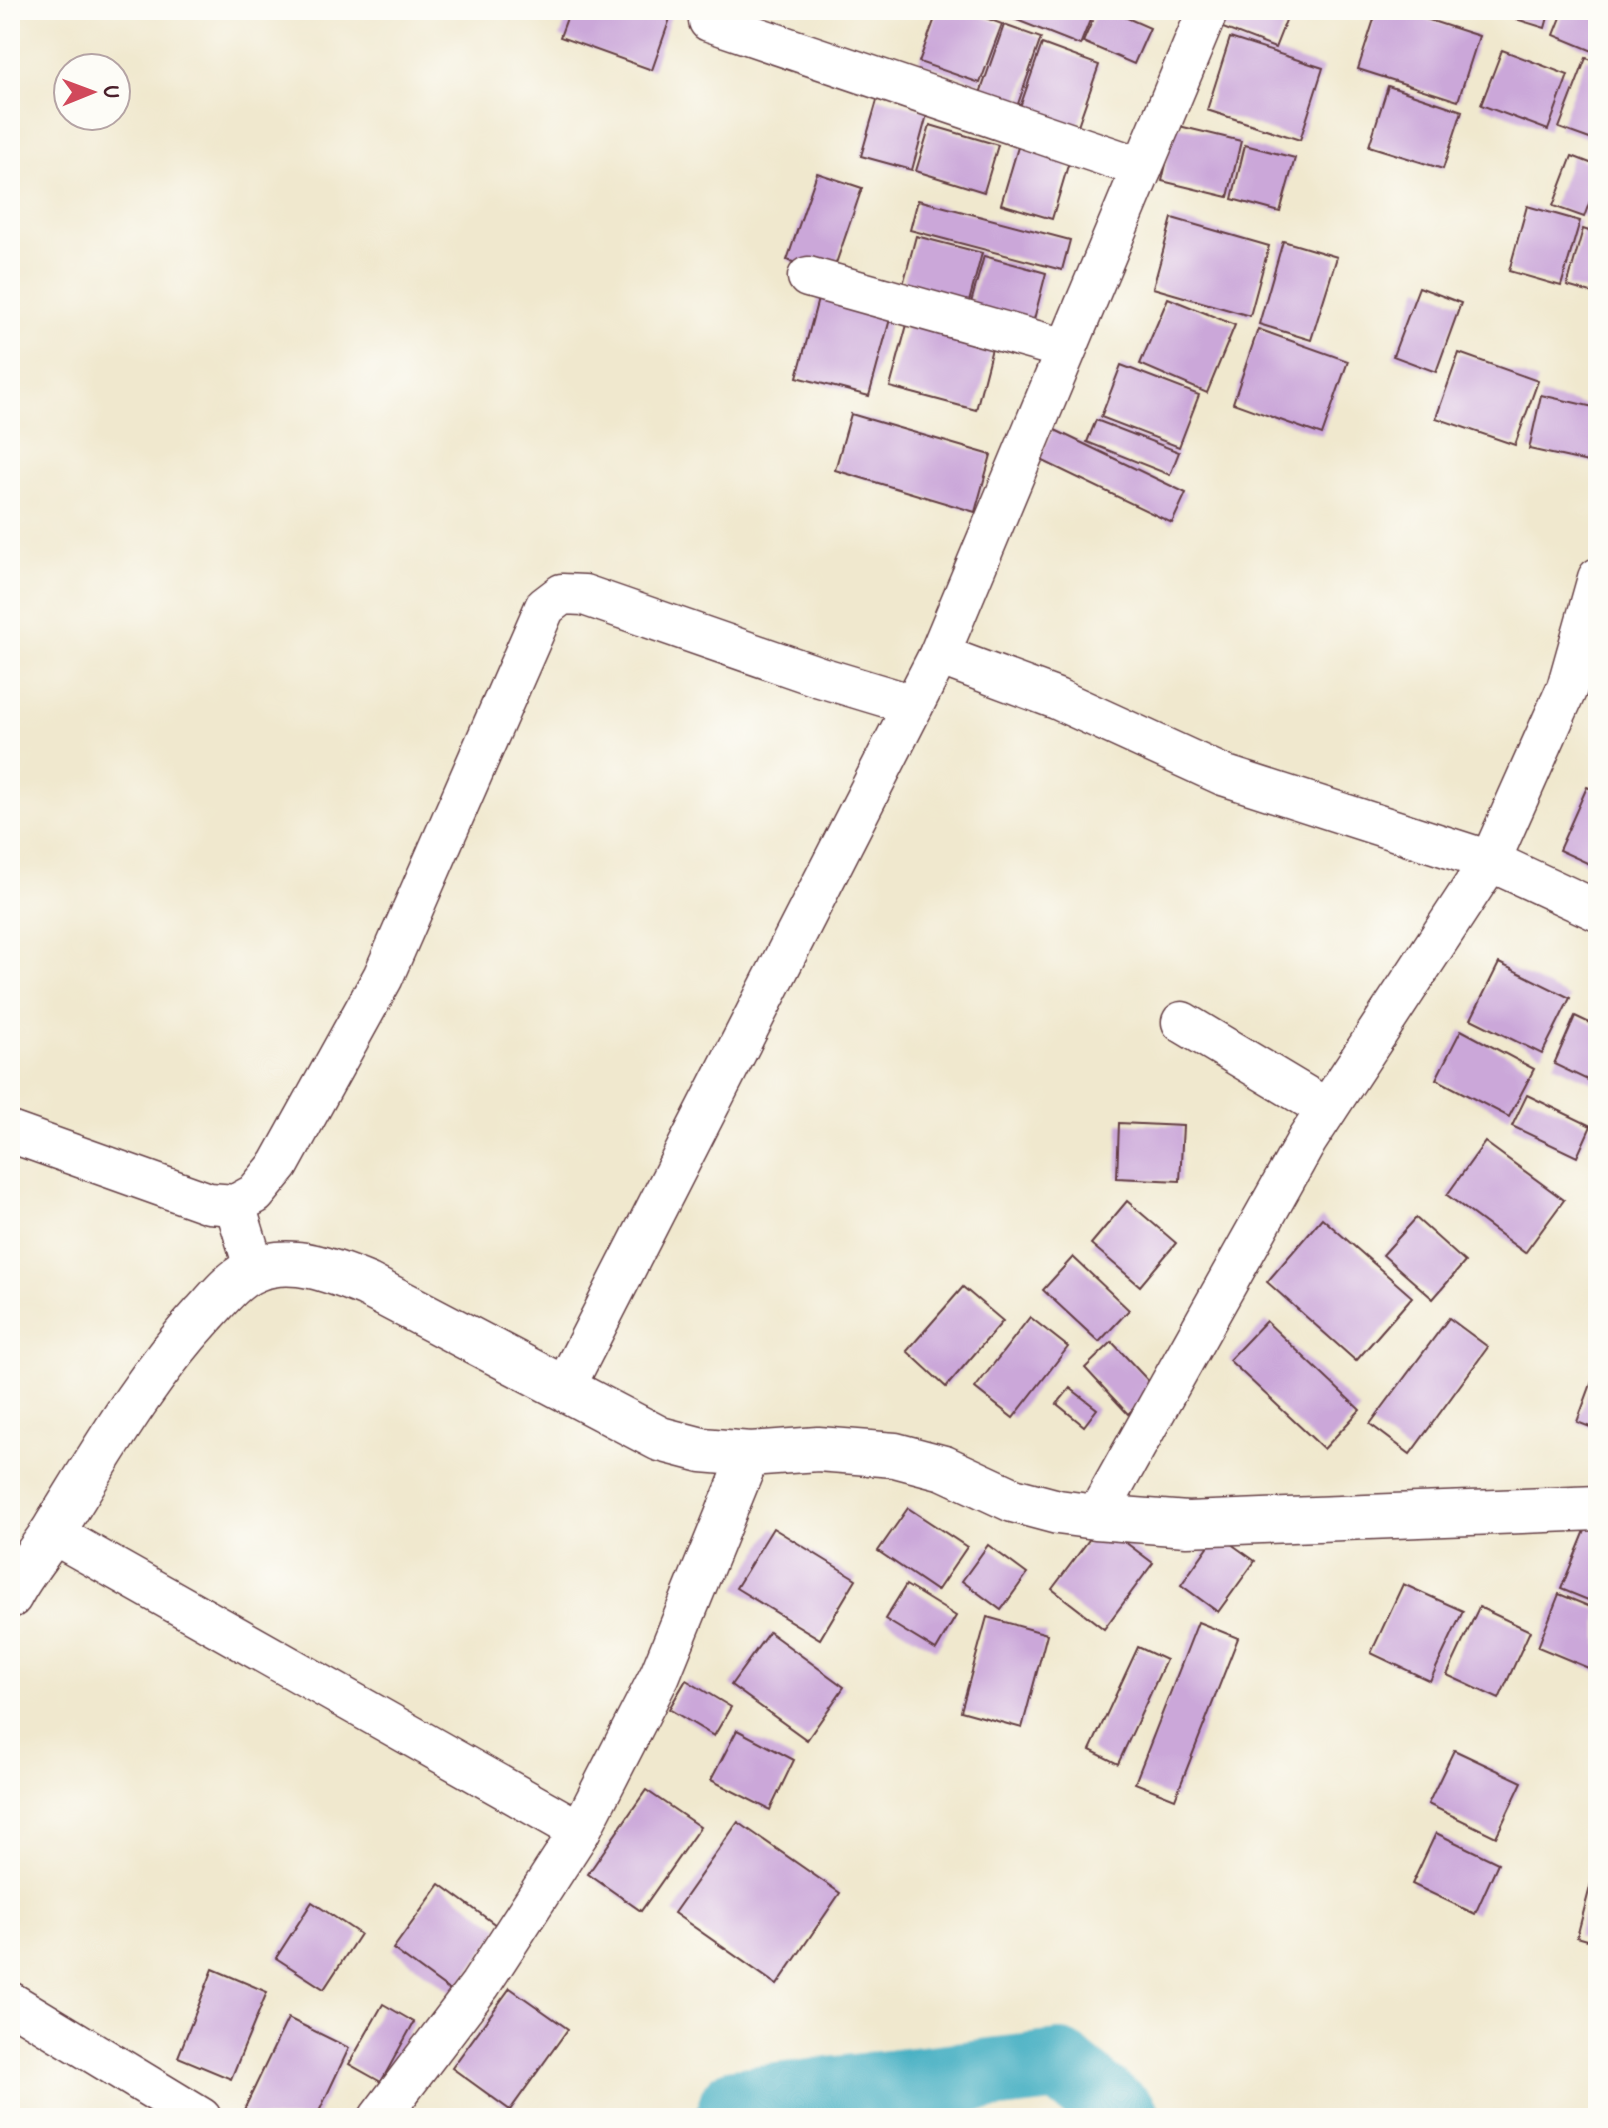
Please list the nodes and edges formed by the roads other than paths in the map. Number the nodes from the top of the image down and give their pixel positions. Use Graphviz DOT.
graph roads {
  1 [pos="1208,10"];
  2 [pos="709,21"];
  3 [pos="1142,168"];
  4 [pos="808,277"];
  5 [pos="1065,349"];
  6 [pos="1598,578"];
  7 [pos="939,655"];
  8 [pos="913,705"];
  9 [pos="1490,861"];
  10 [pos="1598,911"];
  11 [pos="1182,1022"];
  12 [pos="1327,1109"];
  13 [pos="10,1132"];
  14 [pos="235,1205"];
  15 [pos="255,1270"];
  16 [pos="564,1389"];
  17 [pos="750,1454"];
  18 [pos="1598,1508"];
  19 [pos="1096,1517"];
  20 [pos="52,1533"];
  21 [pos="13,1584"];
  22 [pos="580,1831"];
  23 [pos="10,2002"];
  24 [pos="201,2118"];
  25 [pos="379,2118"];
  1 -- 3 [label="street"];
  2 -- 3 [label="street"];
  3 -- 5 [label="street"];
  4 -- 5 [label="street"];
  5 -- 7 [label="street"];
  6 -- 9 [label="street"];
  7 -- 8 [label="street"];
  7 -- 9 [label="street"];
  8 -- 14 [label="street"];
  8 -- 16 [label="street"];
  9 -- 10 [label="street"];
  9 -- 12 [label="street"];
  11 -- 12 [label="street"];
  12 -- 19 [label="street"];
  13 -- 14 [label="street"];
  14 -- 15 [label="street"];
  15 -- 16 [label="street"];
  15 -- 20 [label="street"];
  16 -- 17 [label="street"];
  17 -- 19 [label="street"];
  17 -- 22 [label="street"];
  18 -- 19 [label="street"];
  20 -- 21 [label="street"];
  20 -- 22 [label="street"];
  22 -- 25 [label="street"];
  23 -- 24 [label="street"];
}
